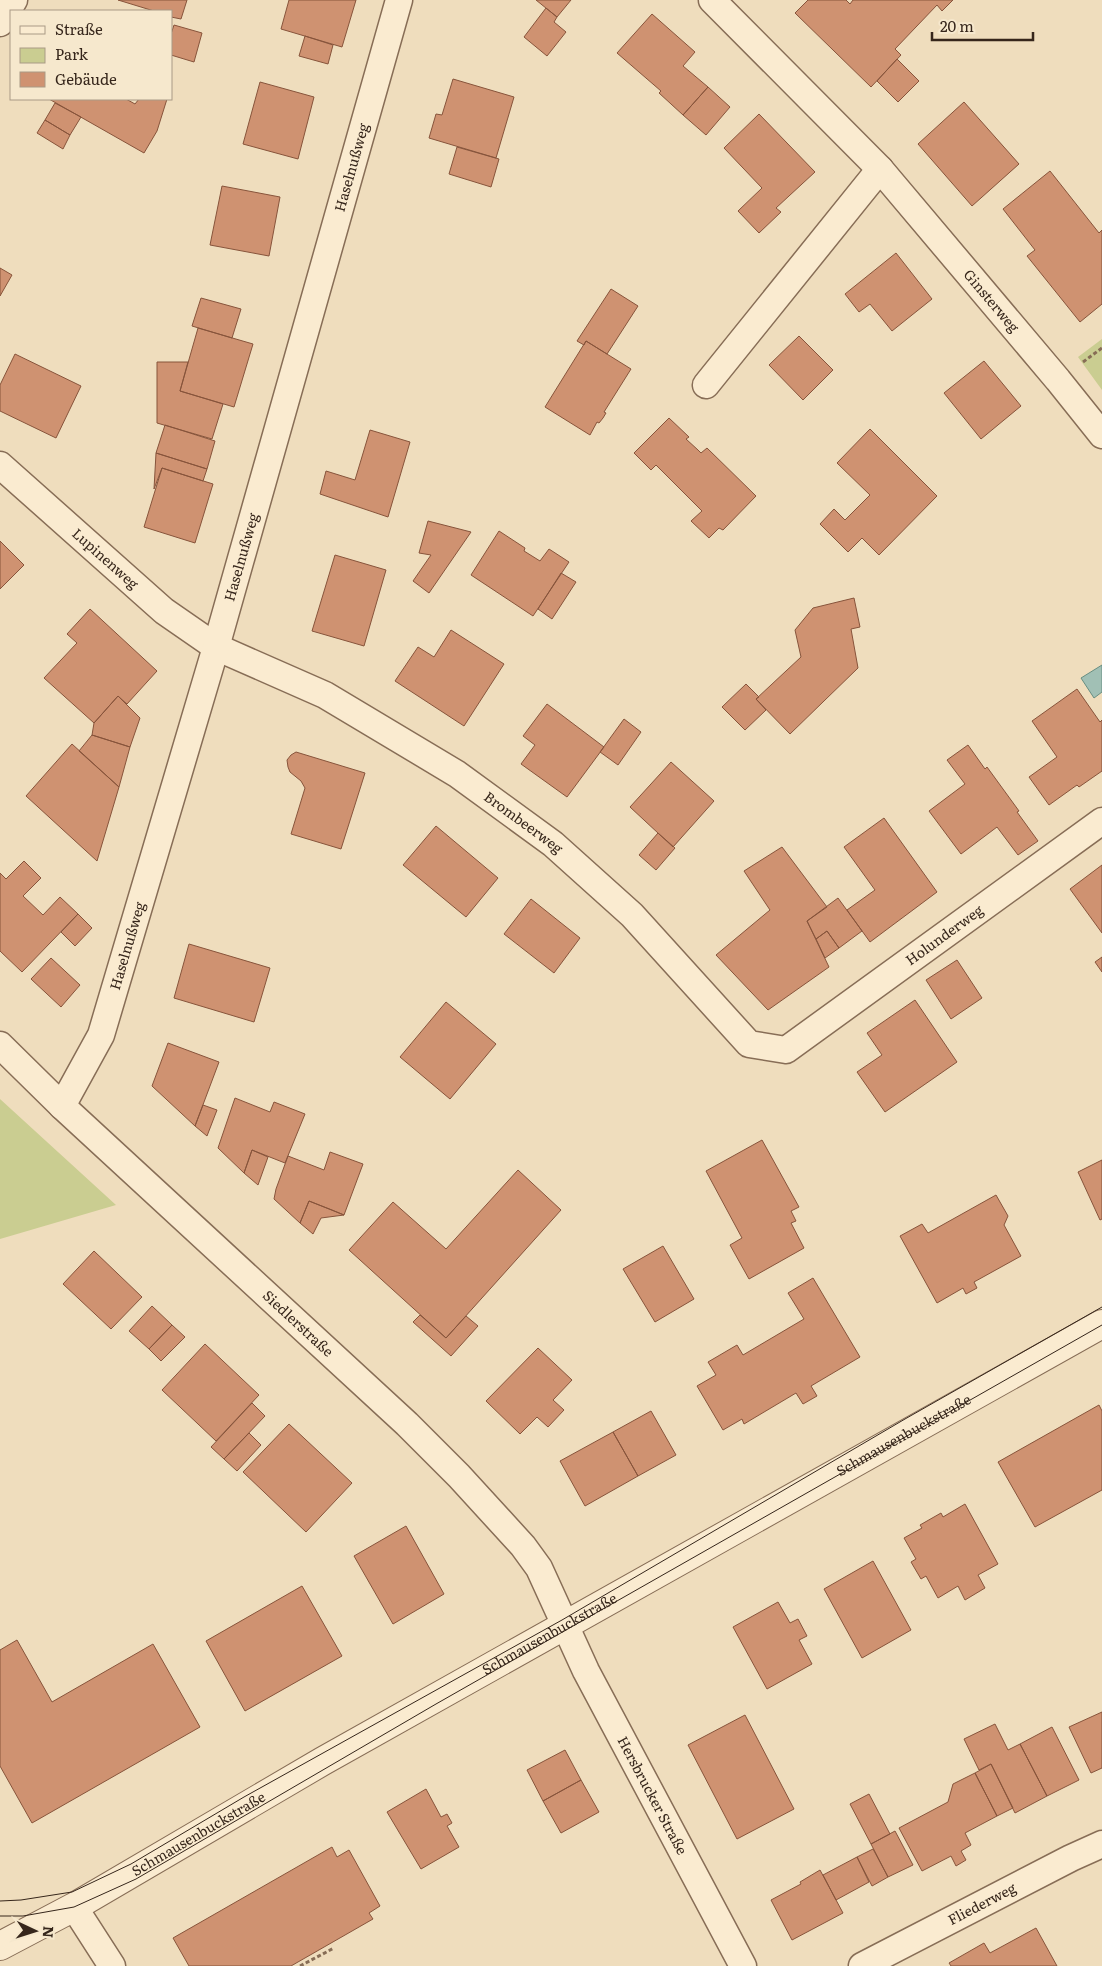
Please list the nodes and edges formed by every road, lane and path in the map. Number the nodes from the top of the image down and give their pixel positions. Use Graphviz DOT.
graph roads {
  1 [pos="14,0"];
  2 [pos="399,0"];
  3 [pos="712,0"];
  4 [pos="0,23"];
  5 [pos="880,169"];
  6 [pos="706,384"];
  7 [pos="1102,435"];
  8 [pos="0,465"];
  9 [pos="216,646"];
  10 [pos="1102,821"];
  11 [pos="0,1045"];
  12 [pos="786,1050"];
  13 [pos="62,1106"];
  14 [pos="1102,1324"];
  15 [pos="565,1625"];
  16 [pos="1102,1844"];
  17 [pos="74,1907"];
  18 [pos="0,1946"];
  19 [pos="334,1948"];
  20 [pos="112,1966"];
  21 [pos="300,1966"];
  22 [pos="743,1966"];
  23 [pos="862,1966"];
  1 -- 4 [label="street"];
  2 -- 9 [label="street, Haselnußweg"];
  3 -- 5 [label="street, Ginsterweg"];
  5 -- 6 [label="street"];
  5 -- 7 [label="street, Ginsterweg"];
  8 -- 9 [label="street, Lupinenweg"];
  9 -- 12 [label="street, Brombeerweg"];
  9 -- 13 [label="street, Haselnußweg"];
  10 -- 12 [label="street, Holunderweg"];
  11 -- 13 [label="street, Siedlerstraße"];
  13 -- 15 [label="street, Siedlerstraße"];
  14 -- 15 [label="street, Schmausenbuckstraße"];
  15 -- 17 [label="street, Schmausenbuckstraße"];
  15 -- 22 [label="street, Hersbrucker Straße"];
  16 -- 23 [label="street, Fliederweg"];
  17 -- 18 [label="street, Schmausenbuckstraße"];
  17 -- 20 [label="street"];
  19 -- 21 [label="path"];
}
